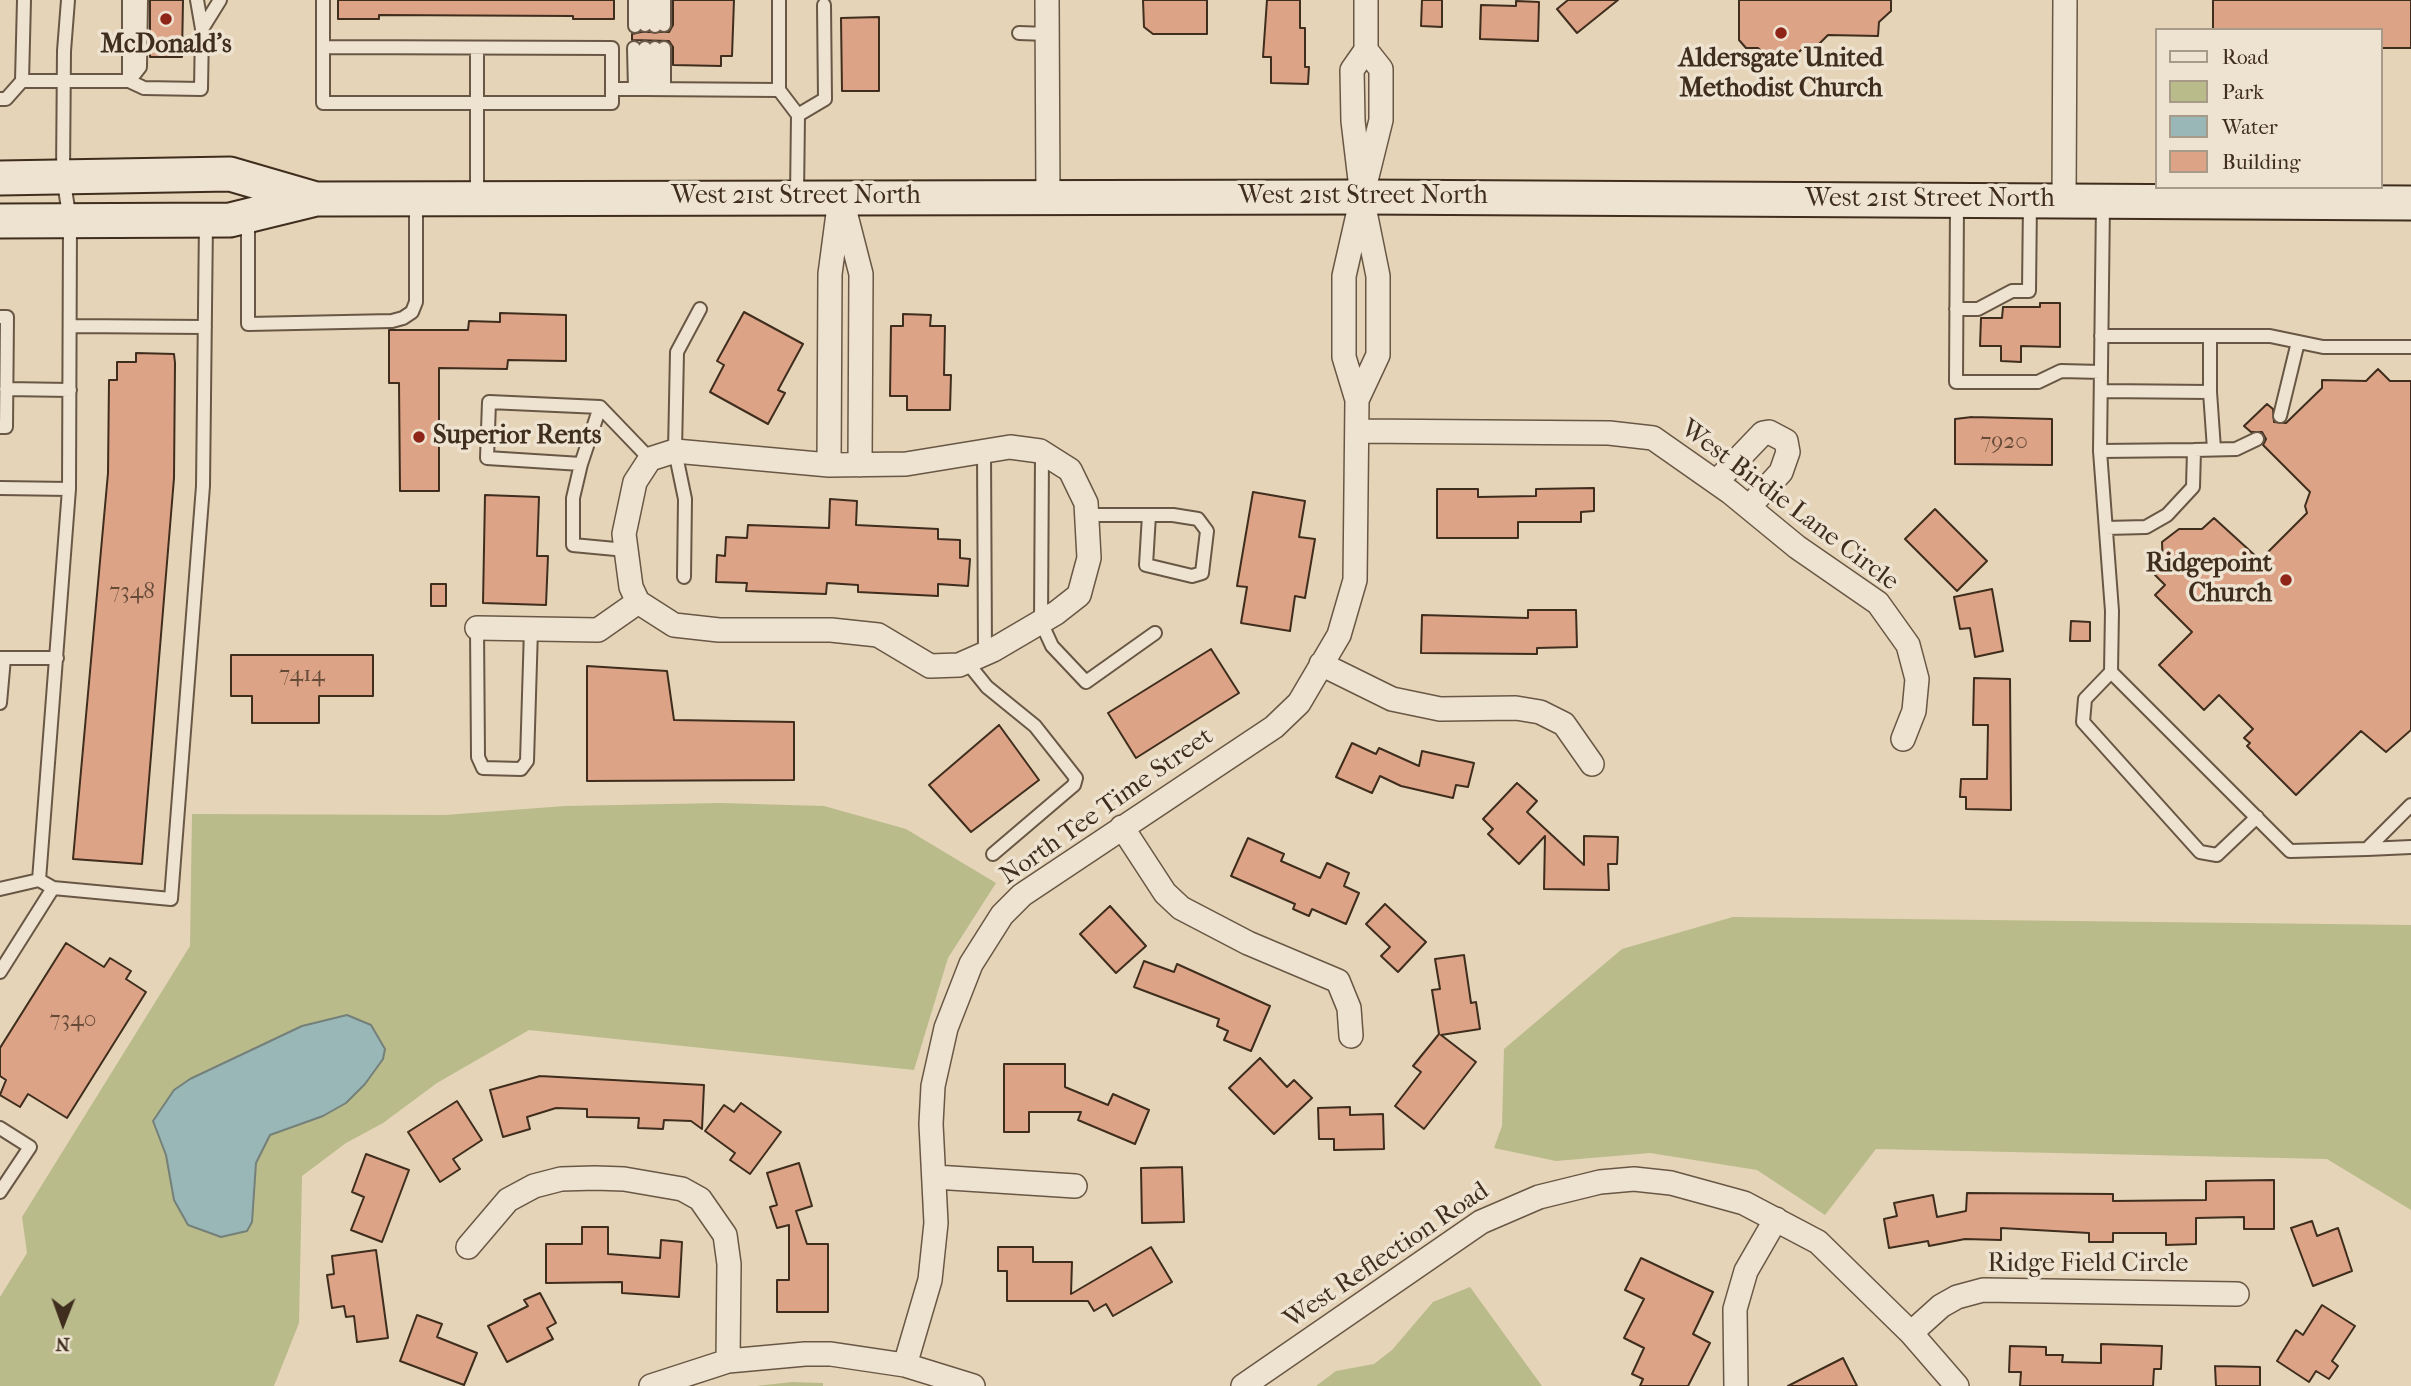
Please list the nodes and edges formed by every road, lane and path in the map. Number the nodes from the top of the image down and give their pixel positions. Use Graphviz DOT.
graph roads {
  1 [pos="24,0"];
  2 [pos="68,0"];
  3 [pos="130,0"];
  4 [pos="141,0"];
  5 [pos="197,0"];
  6 [pos="209,0"];
  7 [pos="220,0"];
  8 [pos="323,0"];
  9 [pos="635,0"];
  10 [pos="645,0"];
  11 [pos="655,0"];
  12 [pos="664,0"];
  13 [pos="779,0"];
  14 [pos="1047,0"];
  15 [pos="1366,0"];
  16 [pos="2065,0"];
  17 [pos="824,5"];
  18 [pos="650,25"];
  19 [pos="202,29"];
  20 [pos="1018,33"];
  21 [pos="1047,34"];
  22 [pos="323,47"];
  23 [pos="477,48"];
  24 [pos="23,80"];
  25 [pos="64,81"];
  26 [pos="129,81"];
  27 [pos="612,89"];
  28 [pos="649,89"];
  29 [pos="779,90"];
  30 [pos="0,99"];
  31 [pos="477,103"];
  32 [pos="797,115"];
  33 [pos="63,176"];
  34 [pos="0,178"];
  35 [pos="841,196"];
  36 [pos="1048,196"];
  37 [pos="797,197"];
  38 [pos="1362,197"];
  39 [pos="416,198"];
  40 [pos="477,198"];
  41 [pos="316,199"];
  42 [pos="1957,201"];
  43 [pos="2030,201"];
  44 [pos="2064,201"];
  45 [pos="2103,202"];
  46 [pos="2411,203"];
  47 [pos="248,216"];
  48 [pos="206,220"];
  49 [pos="0,221"];
  50 [pos="70,221"];
  51 [pos="700,309"];
  52 [pos="1956,309"];
  53 [pos="0,317"];
  54 [pos="71,326"];
  55 [pos="205,327"];
  56 [pos="2101,336"];
  57 [pos="2210,336"];
  58 [pos="2298,342"];
  59 [pos="2411,347"];
  60 [pos="2101,372"];
  61 [pos="6,389"];
  62 [pos="70,390"];
  63 [pos="2101,391"];
  64 [pos="2210,392"];
  65 [pos="1357,400"];
  66 [pos="600,407"];
  67 [pos="2280,416"];
  68 [pos="3,427"];
  69 [pos="1357,431"];
  70 [pos="2257,439"];
  71 [pos="2214,449"];
  72 [pos="984,450"];
  73 [pos="2194,450"];
  74 [pos="675,451"];
  75 [pos="2100,451"];
  76 [pos="1042,453"];
  77 [pos="650,460"];
  78 [pos="581,464"];
  79 [pos="829,465"];
  80 [pos="860,466"];
  81 [pos="1716,482"];
  82 [pos="0,488"];
  83 [pos="69,489"];
  84 [pos="1749,508"];
  85 [pos="1087,515"];
  86 [pos="1149,515"];
  87 [pos="2106,528"];
  88 [pos="626,550"];
  89 [pos="684,577"];
  90 [pos="638,602"];
  91 [pos="1041,622"];
  92 [pos="477,628"];
  93 [pos="531,629"];
  94 [pos="1155,633"];
  95 [pos="976,657"];
  96 [pos="2,658"];
  97 [pos="57,658"];
  98 [pos="1321,664"];
  99 [pos="2111,672"];
  100 [pos="0,703"];
  101 [pos="1903,739"];
  102 [pos="1592,764"];
  103 [pos="2411,805"];
  104 [pos="2257,817"];
  105 [pos="1122,827"];
  106 [pos="2411,847"];
  107 [pos="2367,849"];
  108 [pos="993,854"];
  109 [pos="39,880"];
  110 [pos="53,888"];
  111 [pos="0,889"];
  112 [pos="0,972"];
  113 [pos="1350,1036"];
  114 [pos="0,1128"];
  115 [pos="935,1177"];
  116 [pos="1075,1186"];
  117 [pos="0,1192"];
  118 [pos="1776,1219"];
  119 [pos="468,1247"];
  120 [pos="2237,1294"];
  121 [pos="1911,1333"];
  122 [pos="728,1361"];
  123 [pos="905,1365"];
  124 [pos="651,1386"];
  125 [pos="973,1386"];
  126 [pos="1243,1386"];
  127 [pos="1736,1386"];
  128 [pos="1957,1386"];
  1 -- 24 [label="lane"];
  2 -- 25 [label="lane"];
  3 -- 26 [label="lane"];
  4 -- 26 [label="lane"];
  5 -- 19 [label="lane"];
  6 -- 19 [label="lane"];
  7 -- 19 [label="lane"];
  8 -- 22 [label="lane"];
  9 -- 18 [label="lane"];
  10 -- 18 [label="lane"];
  11 -- 18 [label="lane"];
  12 -- 18 [label="lane"];
  13 -- 29 [label="lane"];
  14 -- 21 [label="street"];
  15 -- 38 [label="street, North Tee Time Street"];
  16 -- 44 [label="street"];
  17 -- 32 [label="lane"];
  19 -- 26 [label="lane"];
  20 -- 21 [label="lane"];
  21 -- 36 [label="street"];
  22 -- 23 [label="lane"];
  22 -- 31 [label="lane"];
  23 -- 27 [label="lane"];
  23 -- 31 [label="lane"];
  24 -- 25 [label="lane"];
  24 -- 30 [label="lane"];
  25 -- 26 [label="lane"];
  25 -- 33 [label="lane"];
  27 -- 28 [label="lane"];
  27 -- 31 [label="lane"];
  28 -- 28 [label="lane"];
  28 -- 29 [label="lane"];
  29 -- 32 [label="lane"];
  31 -- 40 [label="lane"];
  32 -- 37 [label="lane"];
  33 -- 34 [label="main road, West 21st Street North"];
  33 -- 41 [label="main road, West 21st Street North"];
  33 -- 50 [label="lane"];
  35 -- 36 [label="main road, West 21st Street North"];
  35 -- 37 [label="main road, West 21st Street North"];
  35 -- 79 [label="street"];
  35 -- 80 [label="street"];
  36 -- 38 [label="main road, West 21st Street North"];
  37 -- 40 [label="main road, West 21st Street North"];
  38 -- 42 [label="main road, West 21st Street North"];
  38 -- 65 [label="street, North Tee Time Street"];
  38 -- 65 [label="street, North Tee Time Street"];
  39 -- 40 [label="main road, West 21st Street North"];
  39 -- 41 [label="main road, West 21st Street North"];
  39 -- 47 [label="lane"];
  41 -- 47 [label="main road, West 21st Street North"];
  42 -- 43 [label="main road, West 21st Street North"];
  42 -- 52 [label="lane"];
  43 -- 44 [label="main road, West 21st Street North"];
  43 -- 52 [label="lane"];
  44 -- 45 [label="main road, West 21st Street North"];
  45 -- 46 [label="main road, West 21st Street North"];
  45 -- 56 [label="lane"];
  47 -- 48 [label="main road, West 21st Street North"];
  48 -- 50 [label="main road, West 21st Street North"];
  48 -- 55 [label="lane"];
  49 -- 50 [label="main road, West 21st Street North"];
  50 -- 54 [label="lane"];
  51 -- 74 [label="lane"];
  52 -- 60 [label="lane"];
  53 -- 61 [label="lane"];
  54 -- 55 [label="lane"];
  54 -- 62 [label="lane"];
  55 -- 110 [label="lane"];
  56 -- 57 [label="lane"];
  56 -- 60 [label="lane"];
  57 -- 58 [label="lane"];
  57 -- 64 [label="lane"];
  58 -- 59 [label="lane"];
  58 -- 67 [label="lane"];
  60 -- 63 [label="lane"];
  61 -- 62 [label="lane"];
  61 -- 68 [label="lane"];
  62 -- 83 [label="lane"];
  63 -- 64 [label="lane"];
  63 -- 75 [label="lane"];
  64 -- 71 [label="lane"];
  65 -- 69 [label="street, North Tee Time Street"];
  66 -- 77 [label="lane"];
  66 -- 78 [label="lane"];
  66 -- 78 [label="lane"];
  69 -- 81 [label="street, West Birdie Lane Circle"];
  69 -- 98 [label="street, North Tee Time Street"];
  70 -- 71 [label="lane"];
  71 -- 73 [label="lane"];
  72 -- 76 [label="street"];
  72 -- 80 [label="street"];
  72 -- 95 [label="lane"];
  73 -- 75 [label="lane"];
  73 -- 87 [label="lane"];
  74 -- 77 [label="street"];
  74 -- 79 [label="street"];
  74 -- 89 [label="lane"];
  75 -- 87 [label="lane"];
  76 -- 85 [label="street"];
  76 -- 91 [label="lane"];
  77 -- 88 [label="street"];
  78 -- 88 [label="lane"];
  79 -- 80 [label="street"];
  81 -- 84 [label="street, West Birdie Lane Circle"];
  81 -- 84 [label="street"];
  82 -- 83 [label="lane"];
  83 -- 97 [label="lane"];
  84 -- 101 [label="street, West Birdie Lane Circle"];
  85 -- 86 [label="lane"];
  85 -- 91 [label="street"];
  86 -- 86 [label="lane"];
  87 -- 99 [label="lane"];
  88 -- 90 [label="street"];
  90 -- 93 [label="street"];
  90 -- 95 [label="street"];
  91 -- 94 [label="lane"];
  91 -- 95 [label="street"];
  92 -- 93 [label="street"];
  92 -- 93 [label="lane"];
  95 -- 108 [label="lane"];
  96 -- 97 [label="lane"];
  96 -- 100 [label="lane"];
  97 -- 109 [label="lane"];
  98 -- 102 [label="street"];
  98 -- 105 [label="street, North Tee Time Street"];
  99 -- 104 [label="lane"];
  99 -- 104 [label="lane"];
  103 -- 107 [label="lane"];
  104 -- 107 [label="lane"];
  105 -- 113 [label="street"];
  105 -- 115 [label="street, North Tee Time Street"];
  106 -- 107 [label="lane"];
  109 -- 110 [label="lane"];
  109 -- 111 [label="lane"];
  110 -- 112 [label="lane"];
  114 -- 117 [label="lane"];
  115 -- 116 [label="street"];
  115 -- 123 [label="street, North Tee Time Street"];
  118 -- 121 [label="street, West Reflection Road"];
  118 -- 126 [label="street, West Reflection Road"];
  118 -- 127 [label="street"];
  119 -- 122 [label="street"];
  120 -- 121 [label="street, Ridge Field Circle"];
  121 -- 128 [label="street, West Reflection Road"];
  122 -- 123 [label="street"];
  122 -- 124 [label="street"];
  123 -- 125 [label="street"];
}
